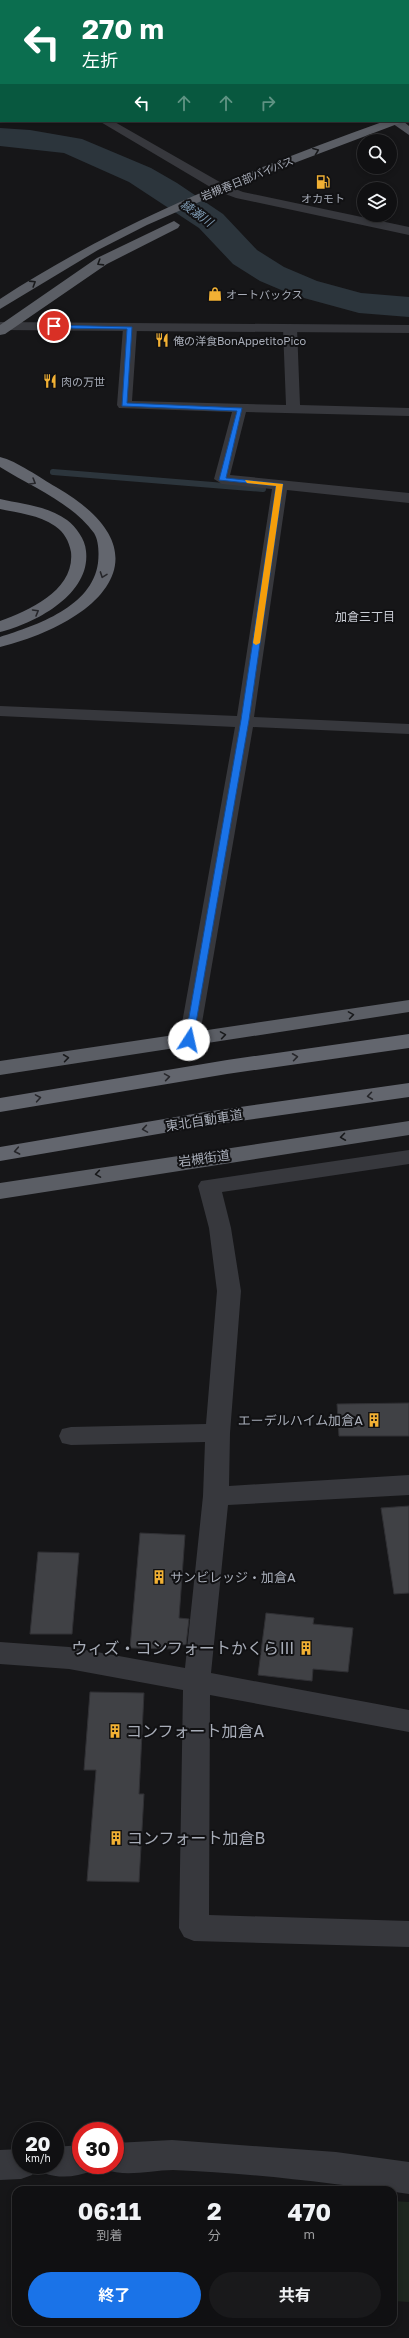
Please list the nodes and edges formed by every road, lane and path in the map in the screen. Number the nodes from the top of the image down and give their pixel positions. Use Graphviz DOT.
graph roads {
  1 [pos="107,122"];
  2 [pos="392,122"];
  3 [pos="396,122"];
  4 [pos="408,130"];
  5 [pos="397,134"];
  6 [pos="263,186"];
  7 [pos="220,188"];
  8 [pos="240,195"];
  9 [pos="223,203"];
  10 [pos="188,218"];
  11 [pos="409,231"];
  12 [pos="0,305"];
  13 [pos="3,328"];
  14 [pos="130,328"];
  15 [pos="290,328"];
  16 [pos="409,329"];
  17 [pos="240,409"];
  18 [pos="292,410"];
  19 [pos="409,412"];
  20 [pos="0,461"];
  21 [pos="280,484"];
  22 [pos="409,498"];
  23 [pos="0,504"];
  24 [pos="0,627"];
  25 [pos="0,642"];
  26 [pos="0,711"];
  27 [pos="245,720"];
  28 [pos="409,729"];
  29 [pos="409,1006"];
  30 [pos="189,1040"];
  31 [pos="409,1041"];
  32 [pos="0,1068"];
  33 [pos="409,1090"];
  34 [pos="0,1104"];
  35 [pos="409,1128"];
  36 [pos="0,1154"];
  37 [pos="409,1157"];
  38 [pos="0,1191"];
  39 [pos="218,1433"];
  40 [pos="71,1436"];
  41 [pos="409,1485"];
  42 [pos="216,1496"];
  43 [pos="0,1653"];
  44 [pos="196,1682"];
  45 [pos="409,1721"];
  46 [pos="409,1934"];
  47 [pos="124,2158"];
  48 [pos="12,2164"];
  49 [pos="0,2165"];
  50 [pos="409,2178"];
  1 -- 7 [label="street"];
  7 -- 2 [label="highway, 岩槻春日部バイパス, one-way"];
  3 -- 4 [label="main road"];
  4 -- 5 [label="highway"];
  6 -- 8 [label="highway, 岩槻春日部バイパス"];
  7 -- 8 [label="street"];
  12 -- 7 [label="highway, 岩槻春日部バイパス, one-way"];
  8 -- 9 [label="highway, 岩槻春日部バイパス"];
  8 -- 11 [label="street"];
  10 -- 13 [label="highway, one-way"];
  13 -- 14 [label="street"];
  14 -- 15 [label="street"];
  14 -- 17 [label="street"];
  15 -- 16 [label="street"];
  15 -- 18 [label="street"];
  17 -- 18 [label="street"];
  17 -- 21 [label="street"];
  18 -- 19 [label="street"];
  20 -- 25 [label="highway, one-way"];
  21 -- 22 [label="street"];
  21 -- 27 [label="street"];
  24 -- 23 [label="highway, one-way"];
  26 -- 27 [label="street"];
  27 -- 28 [label="street"];
  27 -- 30 [label="street"];
  30 -- 29 [label="highway, one-way"];
  32 -- 30 [label="highway, one-way"];
  34 -- 31 [label="highway, one-way"];
  33 -- 36 [label="highway, 東北自動車道, one-way"];
  35 -- 38 [label="highway, 岩槻街道, one-way"];
  37 -- 39 [label="street"];
  39 -- 40 [label="street"];
  39 -- 42 [label="street"];
  41 -- 42 [label="street"];
  42 -- 44 [label="street"];
  43 -- 44 [label="street"];
  44 -- 45 [label="street"];
  44 -- 46 [label="street"];
  47 -- 50 [label="street"];
  48 -- 49 [label="street"];
}
